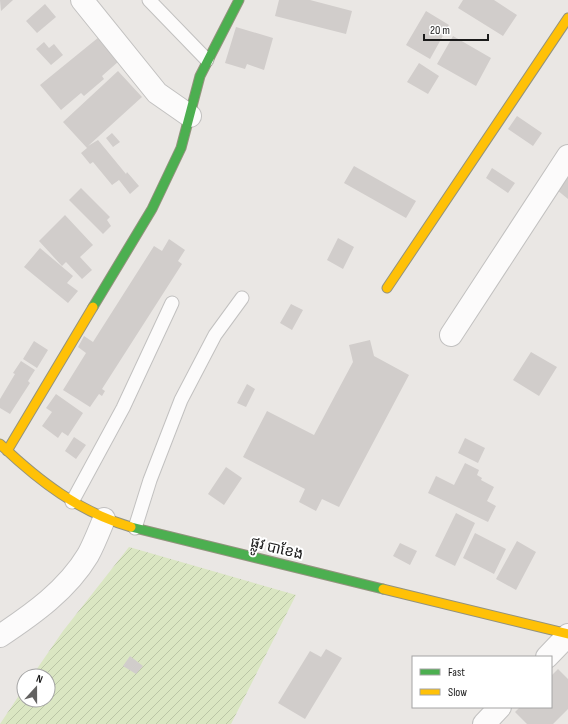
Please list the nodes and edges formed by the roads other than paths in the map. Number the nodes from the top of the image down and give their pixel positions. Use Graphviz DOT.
graph roads {
  1 [pos="82,0"];
  2 [pos="149,0"];
  3 [pos="239,0"];
  4 [pos="568,18"];
  5 [pos="207,60"];
  6 [pos="190,116"];
  7 [pos="568,156"];
  8 [pos="387,288"];
  9 [pos="242,298"];
  10 [pos="172,303"];
  11 [pos="451,335"];
  12 [pos="0,444"];
  13 [pos="7,451"];
  14 [pos="72,502"];
  15 [pos="104,519"];
  16 [pos="135,528"];
  17 [pos="568,635"];
  18 [pos="0,636"];
  19 [pos="548,656"];
  20 [pos="499,708"];
  21 [pos="484,724"];
  1 -- 6 [label="street"];
  2 -- 5 [label="lane"];
  3 -- 5 [label="street"];
  4 -- 8 [label="street"];
  5 -- 6 [label="street"];
  6 -- 13 [label="street"];
  7 -- 11 [label="street"];
  9 -- 16 [label="lane"];
  10 -- 14 [label="lane"];
  12 -- 13 [label="street, ផ្លូវ បាខែង"];
  13 -- 14 [label="street, ផ្លូវ បាខែង"];
  14 -- 15 [label="street, ផ្លូវ បាខែង"];
  15 -- 16 [label="street, ផ្លូវ បាខែង"];
  15 -- 18 [label="street"];
  16 -- 17 [label="street, ផ្លូវ បាខែង"];
  17 -- 19 [label="street"];
  20 -- 21 [label="street"];
}
